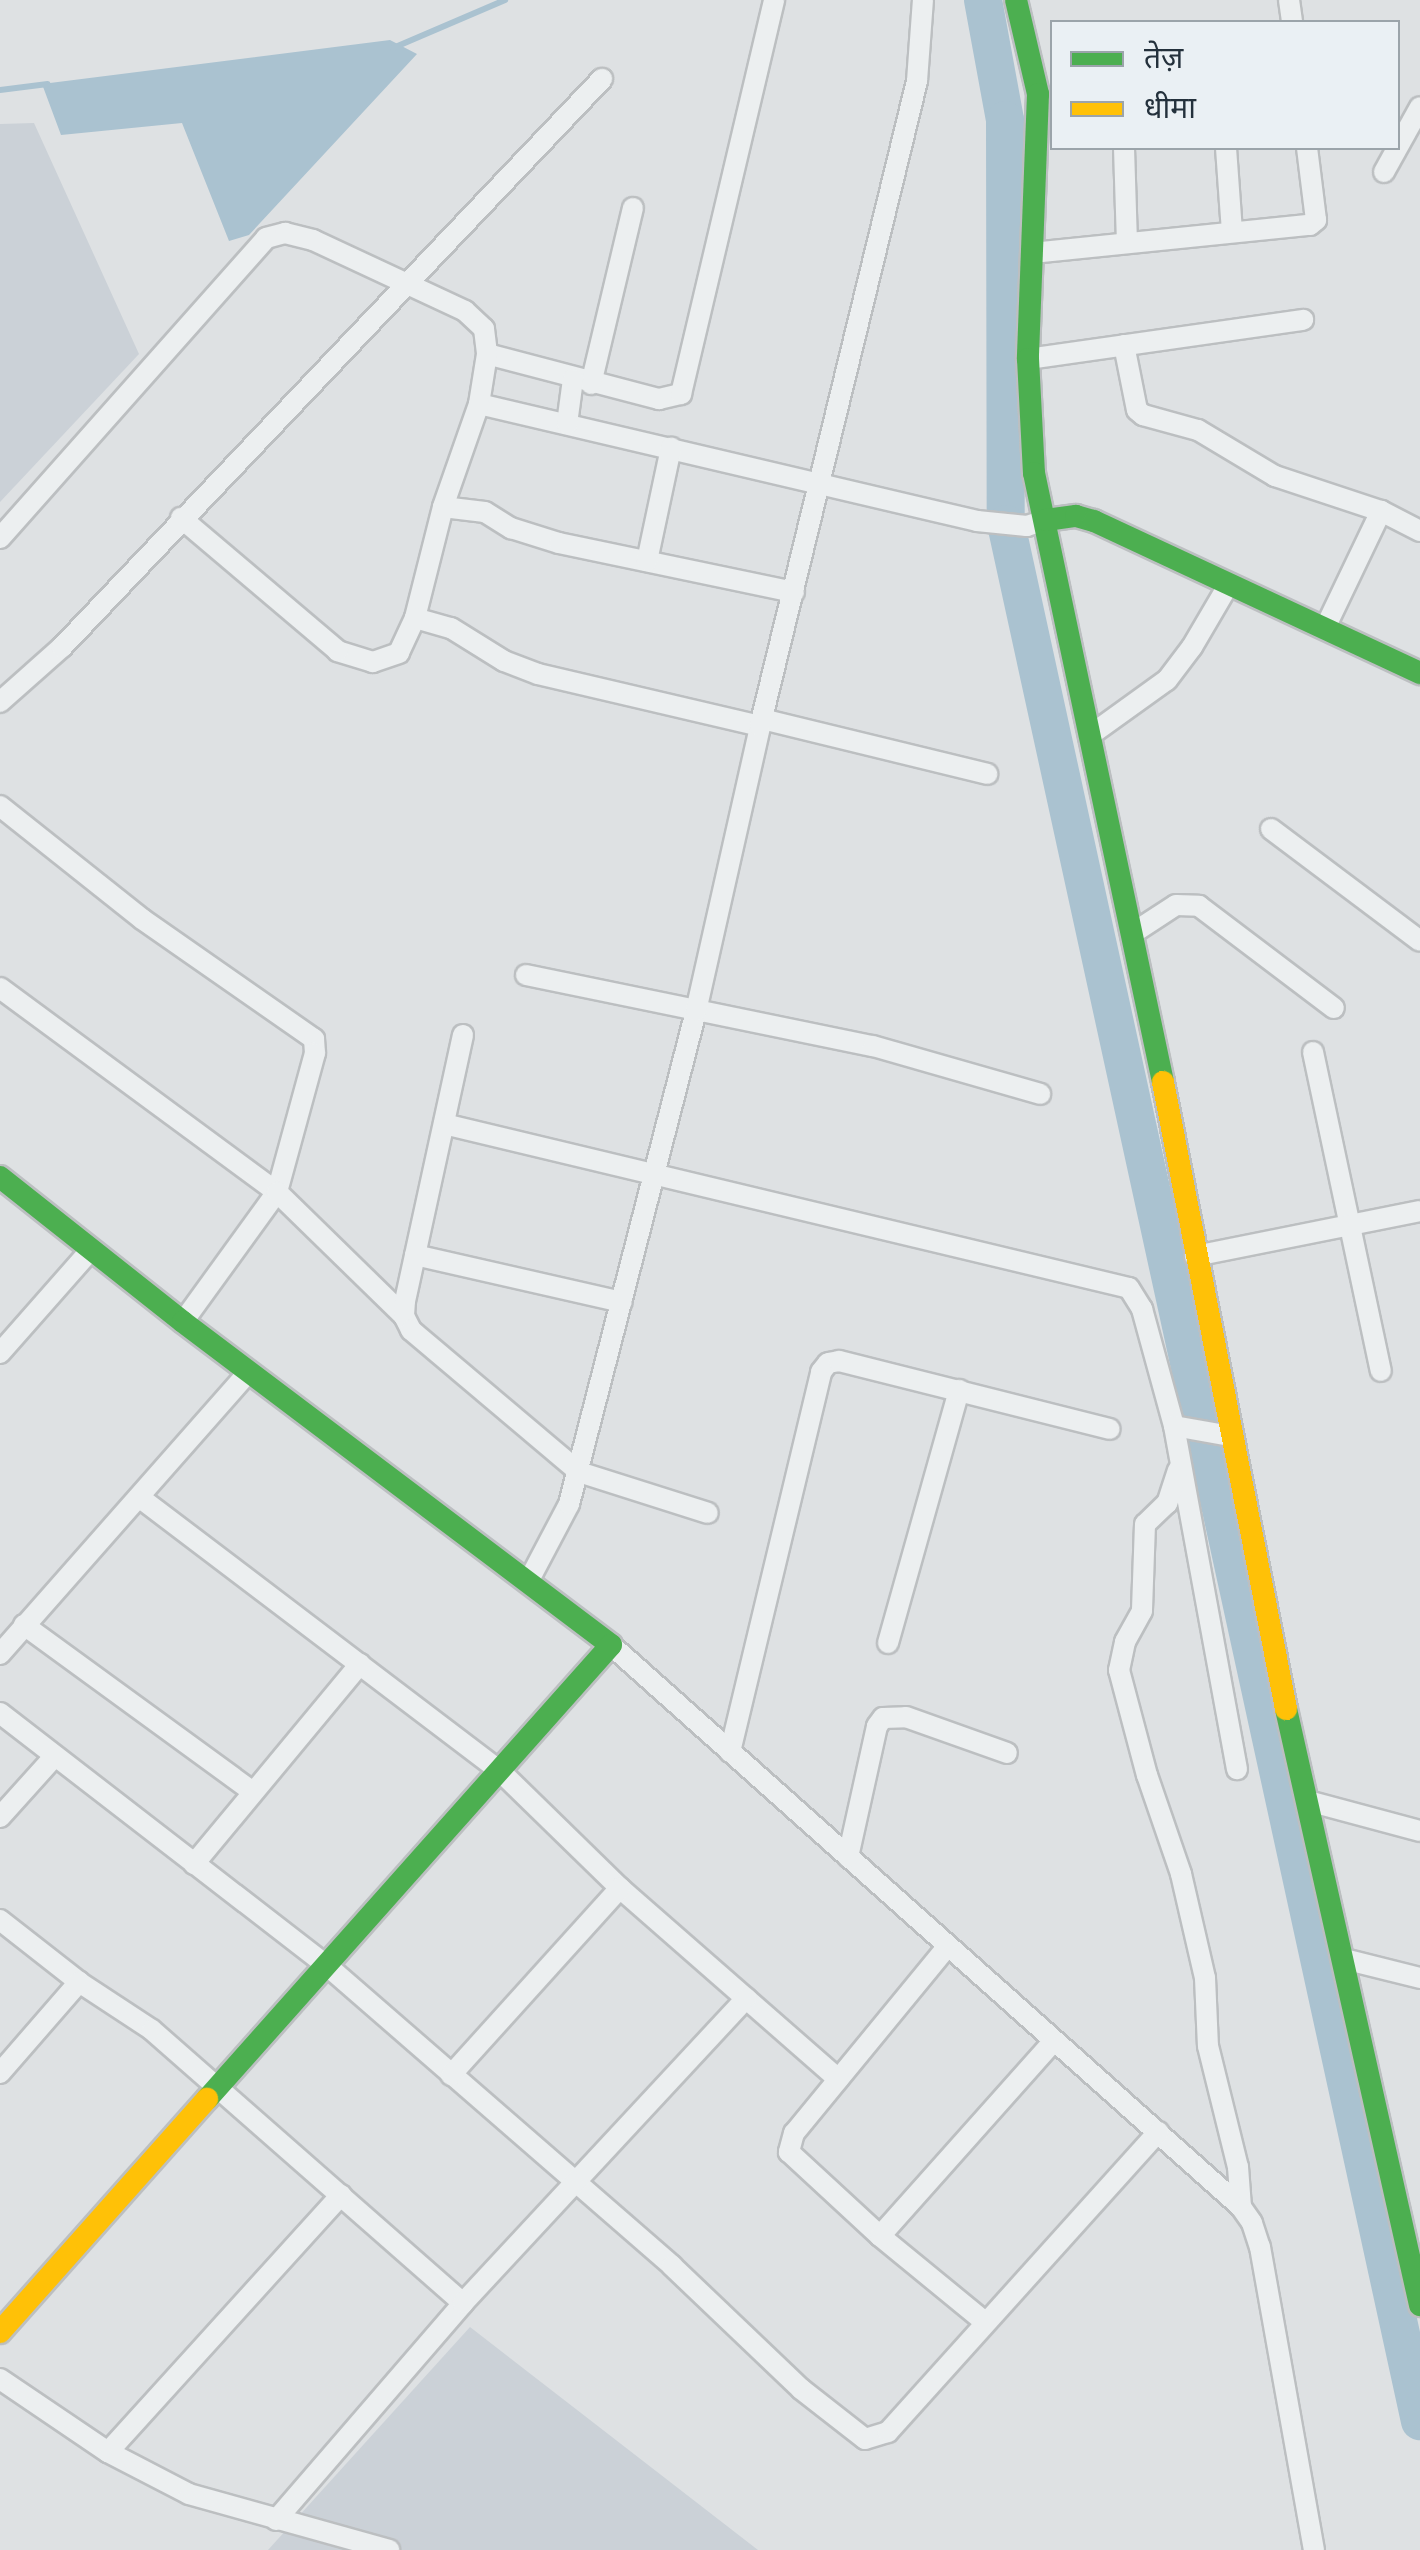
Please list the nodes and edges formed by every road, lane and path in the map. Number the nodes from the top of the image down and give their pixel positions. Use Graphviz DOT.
graph roads {
  1 [pos="774,0"];
  2 [pos="923,0"];
  3 [pos="1021,1"];
  4 [pos="1044,78"];
  5 [pos="602,79"];
  6 [pos="1420,107"];
  7 [pos="1400,143"];
  8 [pos="1124,150"];
  9 [pos="1226,150"];
  10 [pos="1308,150"];
  11 [pos="1396,150"];
  12 [pos="1384,172"];
  13 [pos="633,208"];
  14 [pos="1232,232"];
  15 [pos="1127,243"];
  16 [pos="1032,253"];
  17 [pos="407,281"];
  18 [pos="1303,320"];
  19 [pos="1124,346"];
  20 [pos="487,354"];
  21 [pos="1028,360"];
  22 [pos="582,382"];
  23 [pos="479,404"];
  24 [pos="567,424"];
  25 [pos="670,448"];
  26 [pos="819,482"];
  27 [pos="443,507"];
  28 [pos="1382,512"];
  29 [pos="181,518"];
  30 [pos="1037,523"];
  31 [pos="1420,531"];
  32 [pos="0,538"];
  33 [pos="647,561"];
  34 [pos="1229,584"];
  35 [pos="794,592"];
  36 [pos="415,618"];
  37 [pos="1325,628"];
  38 [pos="1420,672"];
  39 [pos="0,702"];
  40 [pos="761,723"];
  41 [pos="1089,736"];
  42 [pos="987,774"];
  43 [pos="0,806"];
  44 [pos="1271,829"];
  45 [pos="1134,934"];
  46 [pos="1420,941"];
  47 [pos="526,975"];
  48 [pos="0,988"];
  49 [pos="1334,1008"];
  50 [pos="696,1011"];
  51 [pos="463,1035"];
  52 [pos="1314,1052"];
  53 [pos="1040,1094"];
  54 [pos="444,1124"];
  55 [pos="654,1171"];
  56 [pos="0,1178"];
  57 [pos="277,1192"];
  58 [pos="1420,1211"];
  59 [pos="1348,1226"];
  60 [pos="90,1251"];
  61 [pos="415,1256"];
  62 [pos="1196,1256"];
  63 [pos="622,1302"];
  64 [pos="404,1316"];
  65 [pos="183,1322"];
  66 [pos="0,1353"];
  67 [pos="1380,1371"];
  68 [pos="249,1372"];
  69 [pos="960,1390"];
  70 [pos="1178,1427"];
  71 [pos="1110,1429"];
  72 [pos="1224,1435"];
  73 [pos="1180,1464"];
  74 [pos="578,1472"];
  75 [pos="140,1497"];
  76 [pos="708,1513"];
  77 [pos="530,1580"];
  78 [pos="24,1625"];
  79 [pos="888,1643"];
  80 [pos="611,1645"];
  81 [pos="0,1654"];
  82 [pos="360,1664"];
  83 [pos="0,1713"];
  84 [pos="730,1752"];
  85 [pos="1007,1754"];
  86 [pos="55,1756"];
  87 [pos="1237,1769"];
  88 [pos="501,1772"];
  89 [pos="253,1792"];
  90 [pos="1308,1802"];
  91 [pos="0,1818"];
  92 [pos="1420,1831"];
  93 [pos="848,1857"];
  94 [pos="194,1864"];
  95 [pos="620,1888"];
  96 [pos="0,1920"];
  97 [pos="947,1947"];
  98 [pos="1344,1959"];
  99 [pos="324,1963"];
  100 [pos="1420,1978"];
  101 [pos="79,1982"];
  102 [pos="746,1998"];
  103 [pos="1052,2043"];
  104 [pos="0,2073"];
  105 [pos="451,2075"];
  106 [pos="838,2079"];
  107 [pos="220,2086"];
  108 [pos="1158,2132"];
  109 [pos="578,2183"];
  110 [pos="342,2195"];
  111 [pos="1410,2202"];
  112 [pos="1240,2207"];
  113 [pos="880,2236"];
  114 [pos="463,2303"];
  115 [pos="1420,2304"];
  116 [pos="985,2322"];
  117 [pos="0,2332"];
  118 [pos="0,2379"];
  119 [pos="108,2452"];
  120 [pos="276,2520"];
  121 [pos="389,2550"];
  122 [pos="1314,2550"];
  1 -- 22 [label="street"];
  2 -- 26 [label="street"];
  3 -- 4 [label="street"];
  4 -- 16 [label="street"];
  5 -- 17 [label="street"];
  6 -- 7 [label="street"];
  8 -- 15 [label="street"];
  9 -- 14 [label="street"];
  10 -- 14 [label="street"];
  11 -- 12 [label="street"];
  13 -- 22 [label="street"];
  14 -- 15 [label="street"];
  15 -- 16 [label="street"];
  16 -- 21 [label="street"];
  17 -- 20 [label="street"];
  17 -- 29 [label="street"];
  17 -- 32 [label="street"];
  18 -- 19 [label="street"];
  19 -- 21 [label="street"];
  19 -- 28 [label="street"];
  20 -- 22 [label="street"];
  20 -- 23 [label="street"];
  21 -- 30 [label="street"];
  22 -- 24 [label="street"];
  23 -- 24 [label="street"];
  23 -- 27 [label="street"];
  24 -- 25 [label="street"];
  25 -- 26 [label="street"];
  25 -- 33 [label="street"];
  26 -- 30 [label="street"];
  26 -- 35 [label="street"];
  27 -- 33 [label="street"];
  27 -- 36 [label="street"];
  28 -- 31 [label="street"];
  28 -- 37 [label="street"];
  29 -- 36 [label="street"];
  29 -- 39 [label="street"];
  30 -- 34 [label="street"];
  30 -- 41 [label="street"];
  33 -- 35 [label="street"];
  34 -- 37 [label="street"];
  34 -- 41 [label="street"];
  35 -- 40 [label="street"];
  36 -- 40 [label="street"];
  37 -- 38 [label="street"];
  40 -- 42 [label="street"];
  40 -- 50 [label="street"];
  41 -- 45 [label="street"];
  43 -- 57 [label="street"];
  44 -- 46 [label="street"];
  45 -- 49 [label="street"];
  45 -- 62 [label="street"];
  47 -- 50 [label="street"];
  48 -- 57 [label="street"];
  50 -- 53 [label="street"];
  50 -- 55 [label="street"];
  51 -- 54 [label="street"];
  52 -- 59 [label="street"];
  54 -- 55 [label="street"];
  54 -- 61 [label="street"];
  55 -- 63 [label="street"];
  55 -- 70 [label="street"];
  56 -- 60 [label="street"];
  57 -- 64 [label="street"];
  57 -- 65 [label="street"];
  58 -- 59 [label="street"];
  59 -- 62 [label="street"];
  59 -- 67 [label="street"];
  60 -- 65 [label="street"];
  60 -- 66 [label="street"];
  61 -- 63 [label="street"];
  61 -- 64 [label="street"];
  62 -- 72 [label="street"];
  63 -- 74 [label="street"];
  64 -- 74 [label="street"];
  65 -- 68 [label="street"];
  68 -- 75 [label="street"];
  68 -- 77 [label="street"];
  69 -- 71 [label="street"];
  69 -- 79 [label="street"];
  69 -- 84 [label="street"];
  70 -- 72 [label="street"];
  70 -- 73 [label="street"];
  72 -- 90 [label="street"];
  73 -- 87 [label="street"];
  73 -- 112 [label="street"];
  74 -- 76 [label="street"];
  74 -- 77 [label="street"];
  75 -- 78 [label="street"];
  75 -- 82 [label="street"];
  77 -- 80 [label="street"];
  78 -- 81 [label="street"];
  78 -- 89 [label="street"];
  80 -- 84 [label="street"];
  80 -- 88 [label="street"];
  82 -- 88 [label="street"];
  82 -- 89 [label="street"];
  83 -- 86 [label="street"];
  84 -- 93 [label="street"];
  85 -- 93 [label="street"];
  86 -- 91 [label="street"];
  86 -- 94 [label="street"];
  88 -- 95 [label="street"];
  88 -- 99 [label="street"];
  89 -- 94 [label="street"];
  90 -- 92 [label="street"];
  90 -- 98 [label="street"];
  93 -- 97 [label="street"];
  94 -- 99 [label="street"];
  95 -- 102 [label="street"];
  95 -- 105 [label="street"];
  96 -- 101 [label="street"];
  97 -- 103 [label="street"];
  97 -- 106 [label="street"];
  98 -- 100 [label="street"];
  98 -- 111 [label="street"];
  99 -- 105 [label="street"];
  99 -- 107 [label="street"];
  101 -- 104 [label="street"];
  101 -- 107 [label="street"];
  102 -- 106 [label="street"];
  102 -- 109 [label="street"];
  103 -- 108 [label="street"];
  103 -- 113 [label="street"];
  105 -- 109 [label="street"];
  106 -- 113 [label="street"];
  107 -- 110 [label="street"];
  107 -- 117 [label="street"];
  108 -- 112 [label="street"];
  108 -- 116 [label="street"];
  109 -- 114 [label="street"];
  109 -- 116 [label="street"];
  110 -- 114 [label="street"];
  110 -- 119 [label="street"];
  111 -- 115 [label="street"];
  112 -- 122 [label="street"];
  113 -- 116 [label="street"];
  114 -- 120 [label="street"];
  118 -- 119 [label="street"];
  119 -- 120 [label="street"];
  120 -- 121 [label="street"];
}
